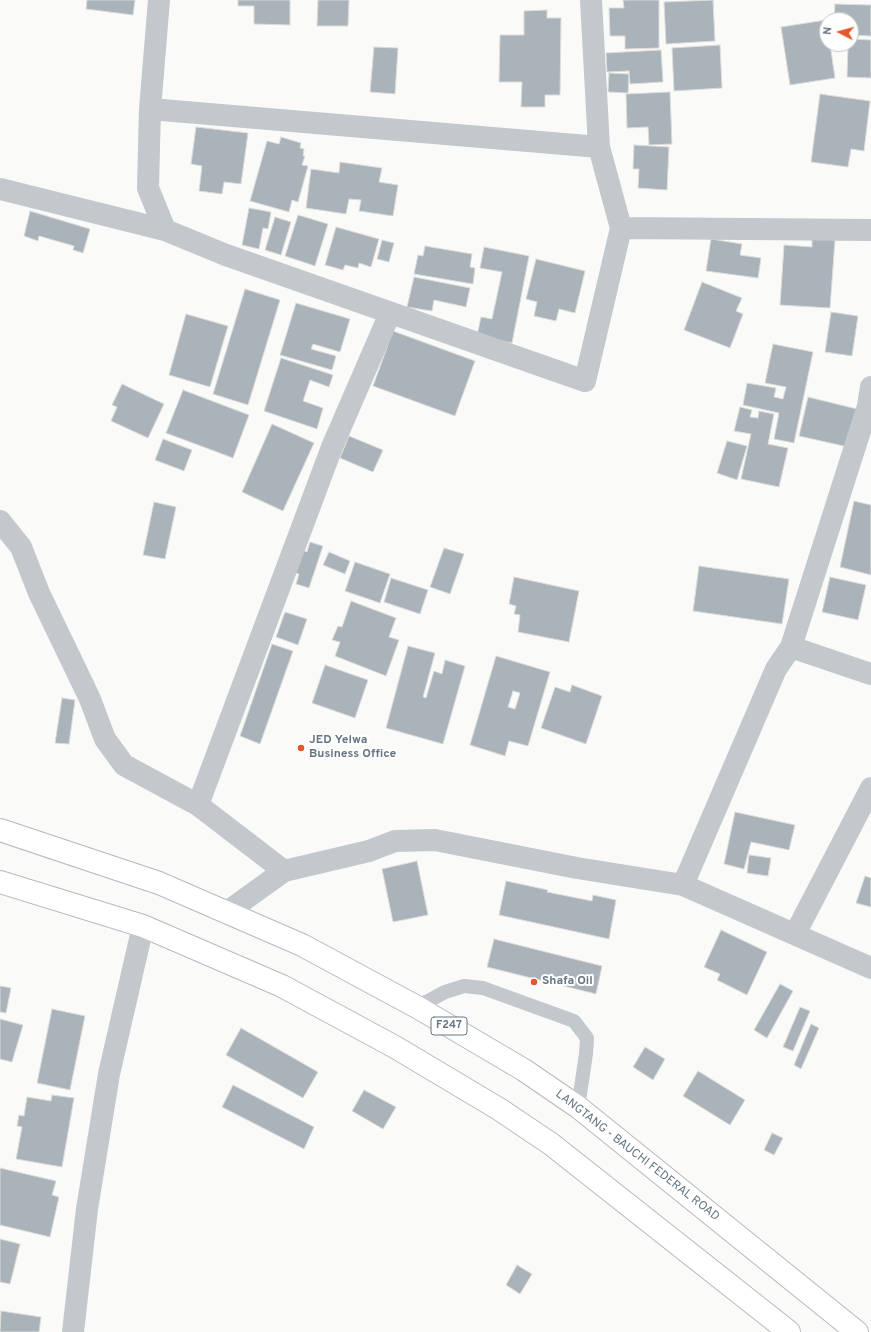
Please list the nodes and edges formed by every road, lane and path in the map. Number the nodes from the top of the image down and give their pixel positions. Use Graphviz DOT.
graph roads {
  1 [pos="159,0"];
  2 [pos="591,0"];
  3 [pos="150,110"];
  4 [pos="599,146"];
  5 [pos="0,190"];
  6 [pos="621,228"];
  7 [pos="165,230"];
  8 [pos="871,230"];
  9 [pos="390,313"];
  10 [pos="871,387"];
  11 [pos="0,521"];
  12 [pos="791,647"];
  13 [pos="871,674"];
  14 [pos="871,788"];
  15 [pos="198,805"];
  16 [pos="0,830"];
  17 [pos="284,872"];
  18 [pos="0,882"];
  19 [pos="683,885"];
  20 [pos="227,912"];
  21 [pos="143,926"];
  22 [pos="795,934"];
  23 [pos="871,968"];
  24 [pos="417,1007"];
  25 [pos="578,1107"];
  26 [pos="850,1326"];
  27 [pos="73,1332"];
  28 [pos="789,1332"];
  1 -- 3 [label="street"];
  2 -- 4 [label="street"];
  3 -- 4 [label="street"];
  3 -- 7 [label="street"];
  4 -- 6 [label="street"];
  5 -- 7 [label="street"];
  6 -- 8 [label="street"];
  6 -- 9 [label="street"];
  7 -- 9 [label="street"];
  9 -- 15 [label="street"];
  10 -- 12 [label="street"];
  11 -- 15 [label="street"];
  12 -- 13 [label="street"];
  12 -- 19 [label="street"];
  14 -- 22 [label="street"];
  15 -- 17 [label="street"];
  16 -- 20 [label="main road, LANGTANG - BAUCHI FEDERAL ROAD / F247"];
  17 -- 19 [label="street"];
  17 -- 20 [label="street"];
  18 -- 21 [label="main road"];
  19 -- 22 [label="street"];
  20 -- 24 [label="main road, LANGTANG - BAUCHI FEDERAL ROAD / F247"];
  21 -- 27 [label="street"];
  21 -- 28 [label="main road"];
  22 -- 23 [label="street"];
  24 -- 25 [label="main road, LANGTANG - BAUCHI FEDERAL ROAD / F247"];
  24 -- 25 [label="lane"];
  25 -- 26 [label="main road, LANGTANG - BAUCHI FEDERAL ROAD / F247"];
}
